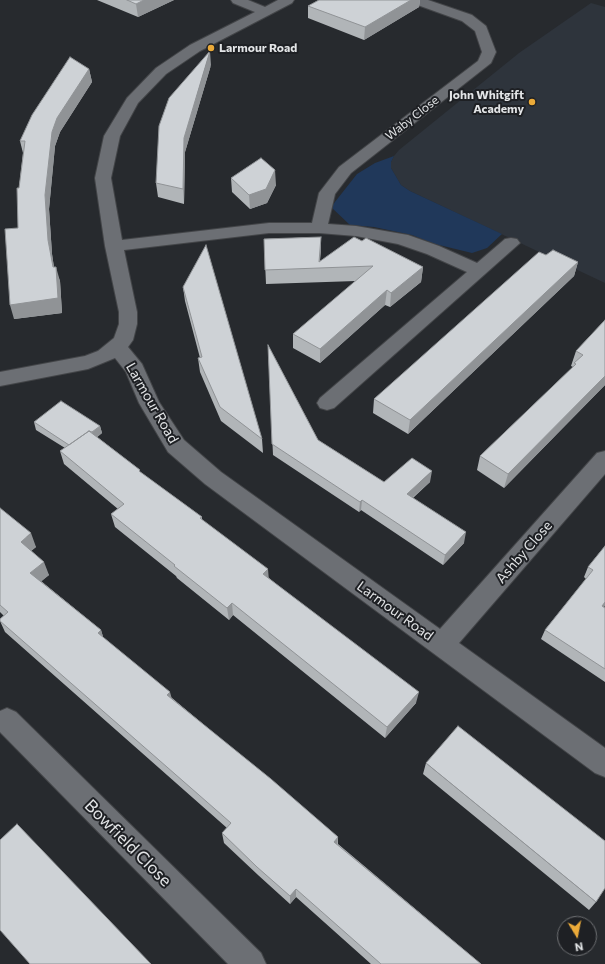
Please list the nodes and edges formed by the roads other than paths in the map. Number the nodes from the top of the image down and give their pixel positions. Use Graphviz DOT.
graph roads {
  1 [pos="237,0"];
  2 [pos="288,0"];
  3 [pos="416,0"];
  4 [pos="265,11"];
  5 [pos="319,228"];
  6 [pos="511,243"];
  7 [pos="114,246"];
  8 [pos="479,271"];
  9 [pos="117,347"];
  10 [pos="0,379"];
  11 [pos="327,403"];
  12 [pos="605,459"];
  13 [pos="442,645"];
  14 [pos="7,721"];
  15 [pos="605,764"];
  16 [pos="250,964"];
  1 -- 4 [label="street"];
  2 -- 4 [label="street"];
  3 -- 5 [label="street, Waby Close"];
  4 -- 7 [label="street"];
  5 -- 7 [label="street"];
  5 -- 8 [label="street"];
  6 -- 8 [label="street"];
  7 -- 9 [label="street"];
  8 -- 11 [label="street"];
  9 -- 10 [label="street"];
  9 -- 13 [label="street, Larmour Road"];
  12 -- 13 [label="street, Ashby Close"];
  13 -- 15 [label="street, Larmour Road"];
  14 -- 16 [label="street, Bowfield Close"];
}
